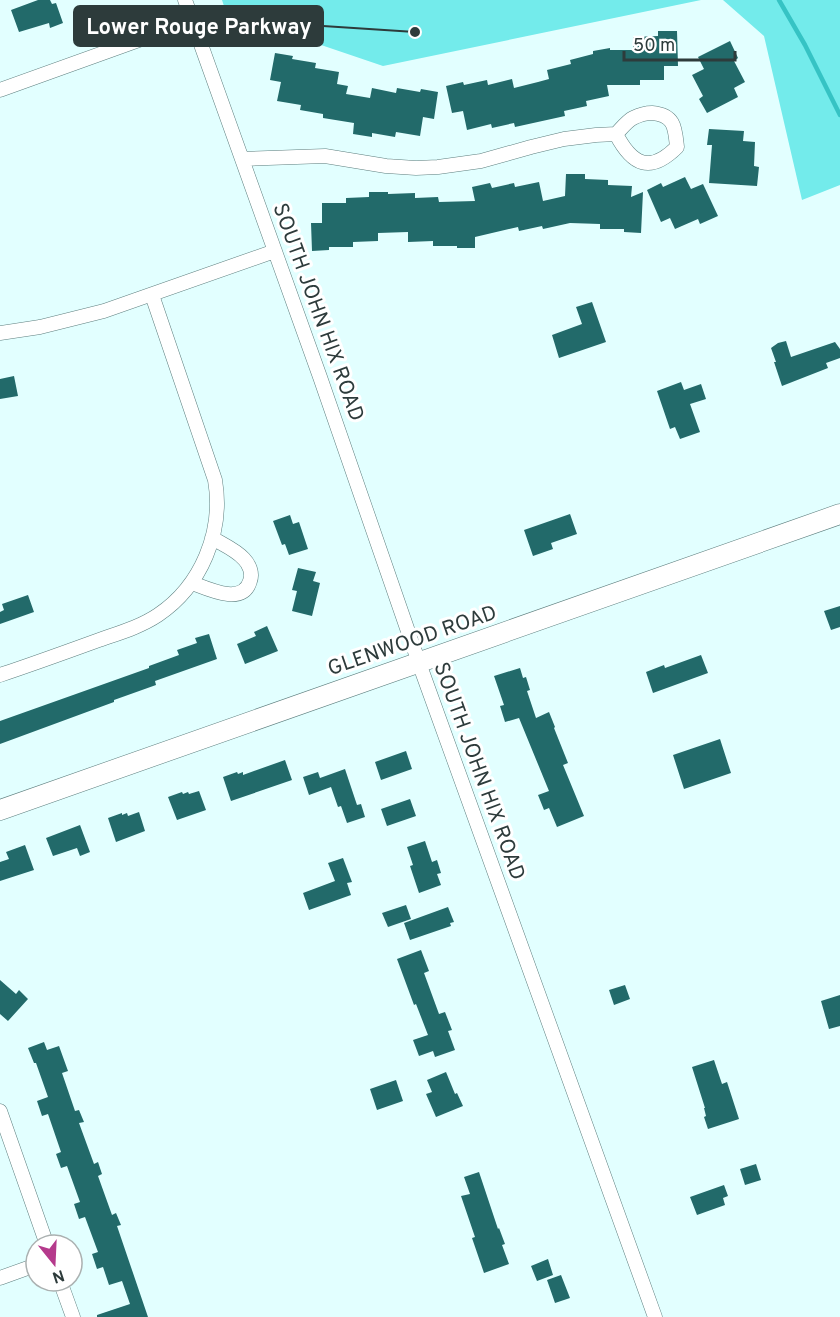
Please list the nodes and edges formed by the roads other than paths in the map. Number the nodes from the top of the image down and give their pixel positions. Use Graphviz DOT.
graph roads {
  1 [pos="185,0"];
  2 [pos="192,21"];
  3 [pos="0,90"];
  4 [pos="616,135"];
  5 [pos="242,159"];
  6 [pos="275,251"];
  7 [pos="152,295"];
  8 [pos="0,333"];
  9 [pos="840,514"];
  10 [pos="212,538"];
  11 [pos="192,583"];
  12 [pos="419,663"];
  13 [pos="0,675"];
  14 [pos="0,810"];
  15 [pos="0,1111"];
  16 [pos="43,1233"];
  17 [pos="24,1269"];
  18 [pos="0,1278"];
  19 [pos="64,1293"];
  20 [pos="73,1317"];
  21 [pos="655,1317"];
  1 -- 2 [label="street, SOUTH JOHN HIX ROAD"];
  2 -- 3 [label="street"];
  2 -- 5 [label="street, SOUTH JOHN HIX ROAD"];
  4 -- 4 [label="street"];
  4 -- 5 [label="street"];
  5 -- 6 [label="street, SOUTH JOHN HIX ROAD"];
  6 -- 7 [label="street"];
  6 -- 12 [label="street, SOUTH JOHN HIX ROAD"];
  7 -- 8 [label="street"];
  7 -- 10 [label="street"];
  9 -- 12 [label="street, GLENWOOD ROAD"];
  10 -- 11 [label="street"];
  10 -- 11 [label="street"];
  11 -- 13 [label="street"];
  12 -- 14 [label="street, GLENWOOD ROAD"];
  12 -- 21 [label="street, SOUTH JOHN HIX ROAD"];
  15 -- 16 [label="street"];
  17 -- 18 [label="street"];
  19 -- 20 [label="street"];
}
